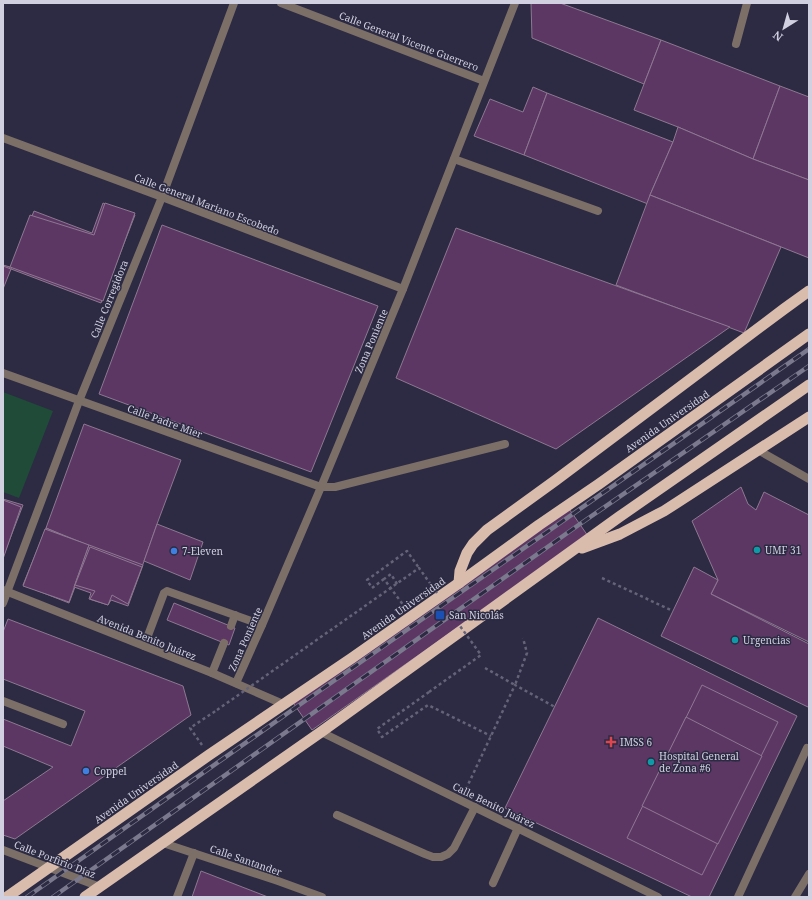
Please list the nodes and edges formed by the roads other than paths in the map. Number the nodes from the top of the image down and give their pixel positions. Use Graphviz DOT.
graph roads {
  1 [pos="234,3"];
  2 [pos="281,3"];
  3 [pos="515,3"];
  4 [pos="747,3"];
  5 [pos="736,44"];
  6 [pos="484,81"];
  7 [pos="3,138"];
  8 [pos="454,160"];
  9 [pos="162,197"];
  10 [pos="598,211"];
  11 [pos="403,289"];
  12 [pos="809,291"];
  13 [pos="809,334"];
  14 [pos="3,373"];
  15 [pos="809,385"];
  16 [pos="80,401"];
  17 [pos="809,417"];
  18 [pos="506,444"];
  19 [pos="758,450"];
  20 [pos="809,479"];
  21 [pos="321,487"];
  22 [pos="572,551"];
  23 [pos="459,583"];
  24 [pos="5,591"];
  25 [pos="3,603"];
  26 [pos="235,615"];
  27 [pos="262,625"];
  28 [pos="231,626"];
  29 [pos="224,643"];
  30 [pos="144,646"];
  31 [pos="212,673"];
  32 [pos="236,683"];
  33 [pos="3,701"];
  34 [pos="283,704"];
  35 [pos="63,724"];
  36 [pos="321,732"];
  37 [pos="807,748"];
  38 [pos="475,807"];
  39 [pos="337,815"];
  40 [pos="518,828"];
  41 [pos="163,843"];
  42 [pos="3,850"];
  43 [pos="194,853"];
  44 [pos="48,868"];
  45 [pos="809,874"];
  46 [pos="493,883"];
  47 [pos="100,887"];
  48 [pos="7,897"];
  49 [pos="85,897"];
  50 [pos="177,897"];
  51 [pos="322,897"];
  52 [pos="658,897"];
  53 [pos="738,897"];
  54 [pos="795,897"];
  1 -- 9 [label="street, Calle Corregidora"];
  2 -- 6 [label="street, Calle General Vicente Guerrero"];
  3 -- 6 [label="street, Zona Poniente"];
  4 -- 5 [label="street"];
  6 -- 8 [label="street, Zona Poniente"];
  7 -- 9 [label="street, Calle General Mariano Escobedo"];
  8 -- 10 [label="street"];
  8 -- 11 [label="street, Zona Poniente"];
  9 -- 11 [label="street, Calle General Mariano Escobedo"];
  9 -- 16 [label="street, Calle Corregidora"];
  11 -- 21 [label="street, Zona Poniente"];
  12 -- 23 [label="highway"];
  13 -- 23 [label="highway, Avenida Universidad"];
  14 -- 16 [label="street, Calle Padre Mier"];
  15 -- 22 [label="highway"];
  16 -- 21 [label="street, Calle Padre Mier"];
  16 -- 24 [label="street, Calle Corregidora"];
  17 -- 19 [label="highway"];
  18 -- 21 [label="street"];
  19 -- 20 [label="street"];
  19 -- 22 [label="highway"];
  21 -- 27 [label="street, Zona Poniente"];
  22 -- 36 [label="highway"];
  23 -- 34 [label="highway, Avenida Universidad"];
  24 -- 25 [label="street, Calle Corregidora"];
  24 -- 30 [label="street, Avenida Benito Juárez"];
  26 -- 27 [label="street"];
  26 -- 28 [label="street"];
  26 -- 30 [label="street"];
  27 -- 32 [label="street, Zona Poniente"];
  29 -- 31 [label="street"];
  30 -- 31 [label="street, Avenida Benito Juárez"];
  31 -- 32 [label="street, Avenida Benito Juárez"];
  32 -- 34 [label="street, Avenida Benito Juárez"];
  33 -- 35 [label="street"];
  34 -- 44 [label="highway, Avenida Universidad"];
  36 -- 38 [label="street, Calle Benito Juárez"];
  36 -- 41 [label="highway"];
  37 -- 53 [label="street"];
  38 -- 39 [label="street"];
  38 -- 40 [label="street, Calle Benito Juárez"];
  40 -- 46 [label="street"];
  40 -- 52 [label="street, Calle Benito Juárez"];
  41 -- 43 [label="street, Calle Santander"];
  41 -- 47 [label="highway"];
  42 -- 44 [label="street, Calle Porfirio Díaz"];
  43 -- 50 [label="street"];
  43 -- 51 [label="street, Calle Santander"];
  44 -- 47 [label="street, Calle Porfirio Díaz"];
  44 -- 48 [label="highway, Avenida Universidad"];
  45 -- 54 [label="street"];
  47 -- 49 [label="highway"];
}
